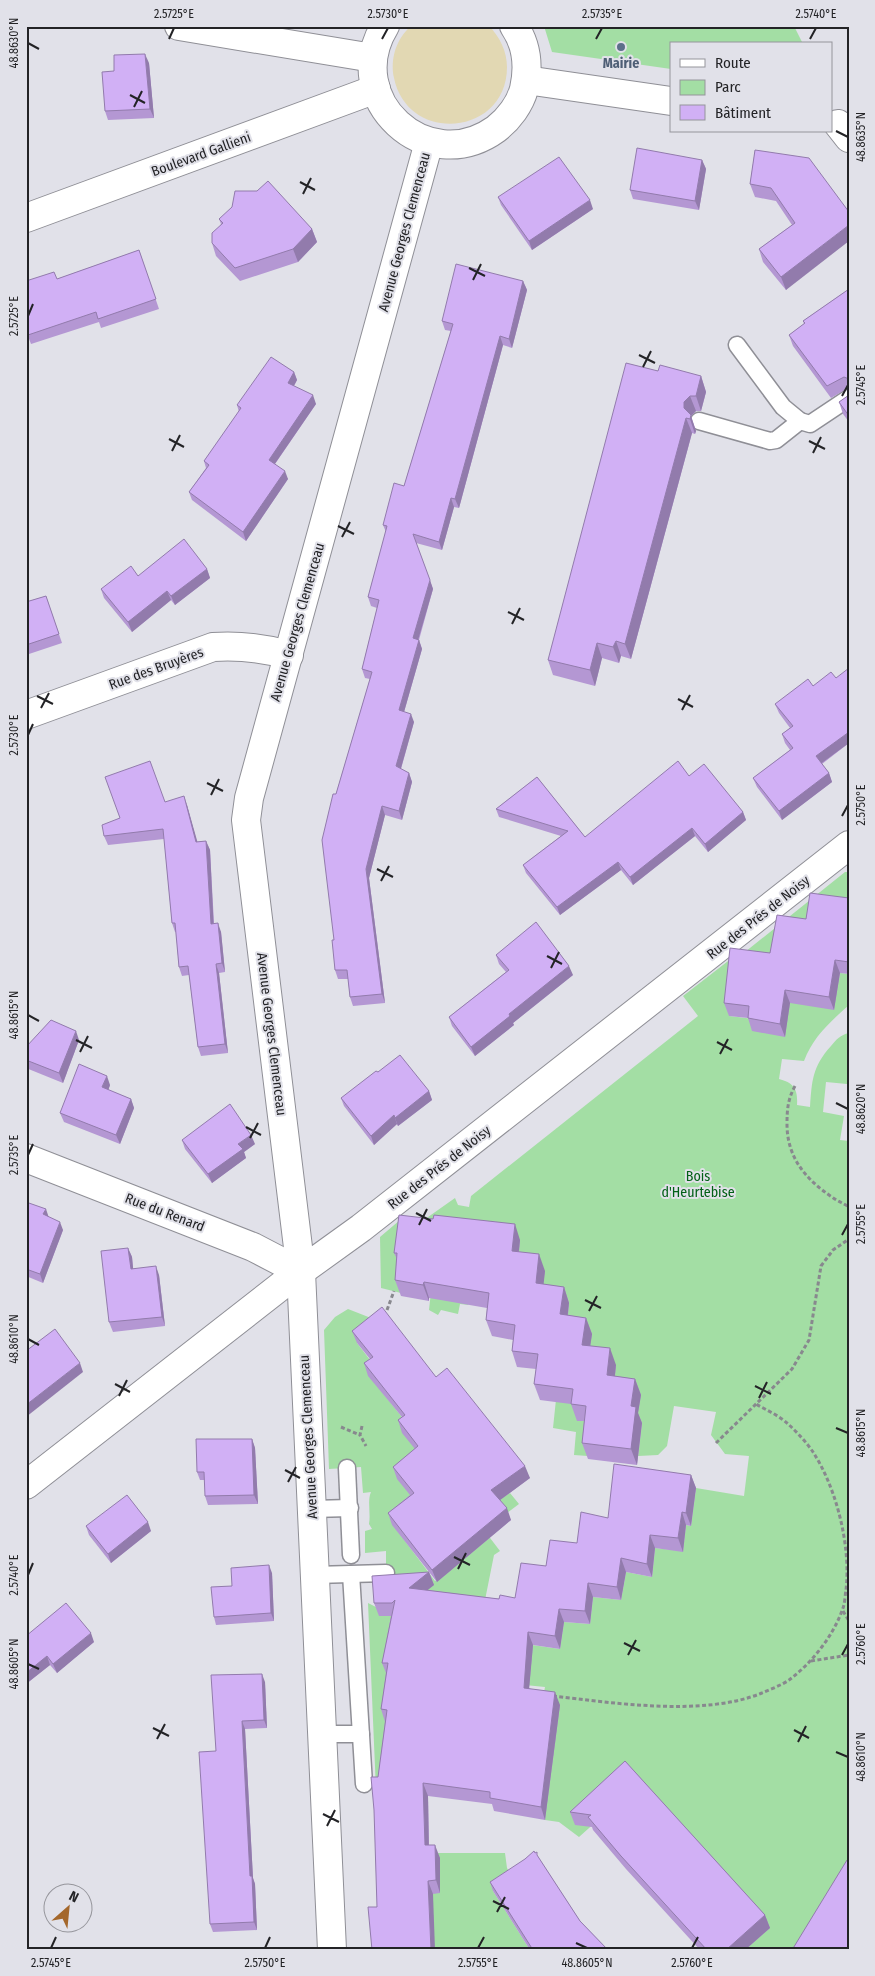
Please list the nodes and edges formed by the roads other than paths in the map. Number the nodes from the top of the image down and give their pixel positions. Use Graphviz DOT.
graph roads {
  1 [pos="179,26"];
  2 [pos="385,26"];
  3 [pos="514,26"];
  4 [pos="373,58"];
  5 [pos="526,80"];
  6 [pos="376,89"];
  7 [pos="670,101"];
  8 [pos="429,142"];
  9 [pos="26,218"];
  10 [pos="737,345"];
  11 [pos="849,398"];
  12 [pos="800,421"];
  13 [pos="699,422"];
  14 [pos="288,655"];
  15 [pos="26,715"];
  16 [pos="849,845"];
  17 [pos="26,1158"];
  18 [pos="301,1272"];
  19 [pos="347,1468"];
  20 [pos="26,1485"];
  21 [pos="350,1508"];
  22 [pos="312,1509"];
  23 [pos="351,1555"];
  24 [pos="386,1573"];
  25 [pos="351,1574"];
  26 [pos="314,1575"];
  27 [pos="322,1734"];
  28 [pos="361,1734"];
  29 [pos="364,1784"];
  30 [pos="332,1950"];
  1 -- 4 [label="street"];
  2 -- 4 [label="street"];
  3 -- 5 [label="street"];
  4 -- 6 [label="street"];
  5 -- 7 [label="street"];
  5 -- 8 [label="street"];
  6 -- 8 [label="street"];
  6 -- 9 [label="street, Boulevard Gallieni"];
  8 -- 14 [label="street, Avenue Georges Clemenceau"];
  10 -- 12 [label="lane"];
  11 -- 12 [label="lane"];
  12 -- 13 [label="lane"];
  14 -- 15 [label="street, Rue des Bruyères"];
  14 -- 18 [label="street, Avenue Georges Clemenceau"];
  16 -- 18 [label="street, Rue des Prés de Noisy"];
  17 -- 18 [label="street, Rue du Renard"];
  18 -- 20 [label="street, Rue des Prés de Noisy"];
  18 -- 22 [label="street, Avenue Georges Clemenceau"];
  19 -- 21 [label="lane"];
  21 -- 22 [label="lane"];
  21 -- 23 [label="lane"];
  22 -- 26 [label="street, Avenue Georges Clemenceau"];
  24 -- 25 [label="lane"];
  25 -- 26 [label="lane"];
  25 -- 28 [label="lane"];
  26 -- 27 [label="street, Avenue Georges Clemenceau"];
  27 -- 28 [label="lane"];
  27 -- 30 [label="street, Avenue Georges Clemenceau"];
  28 -- 29 [label="lane"];
}
